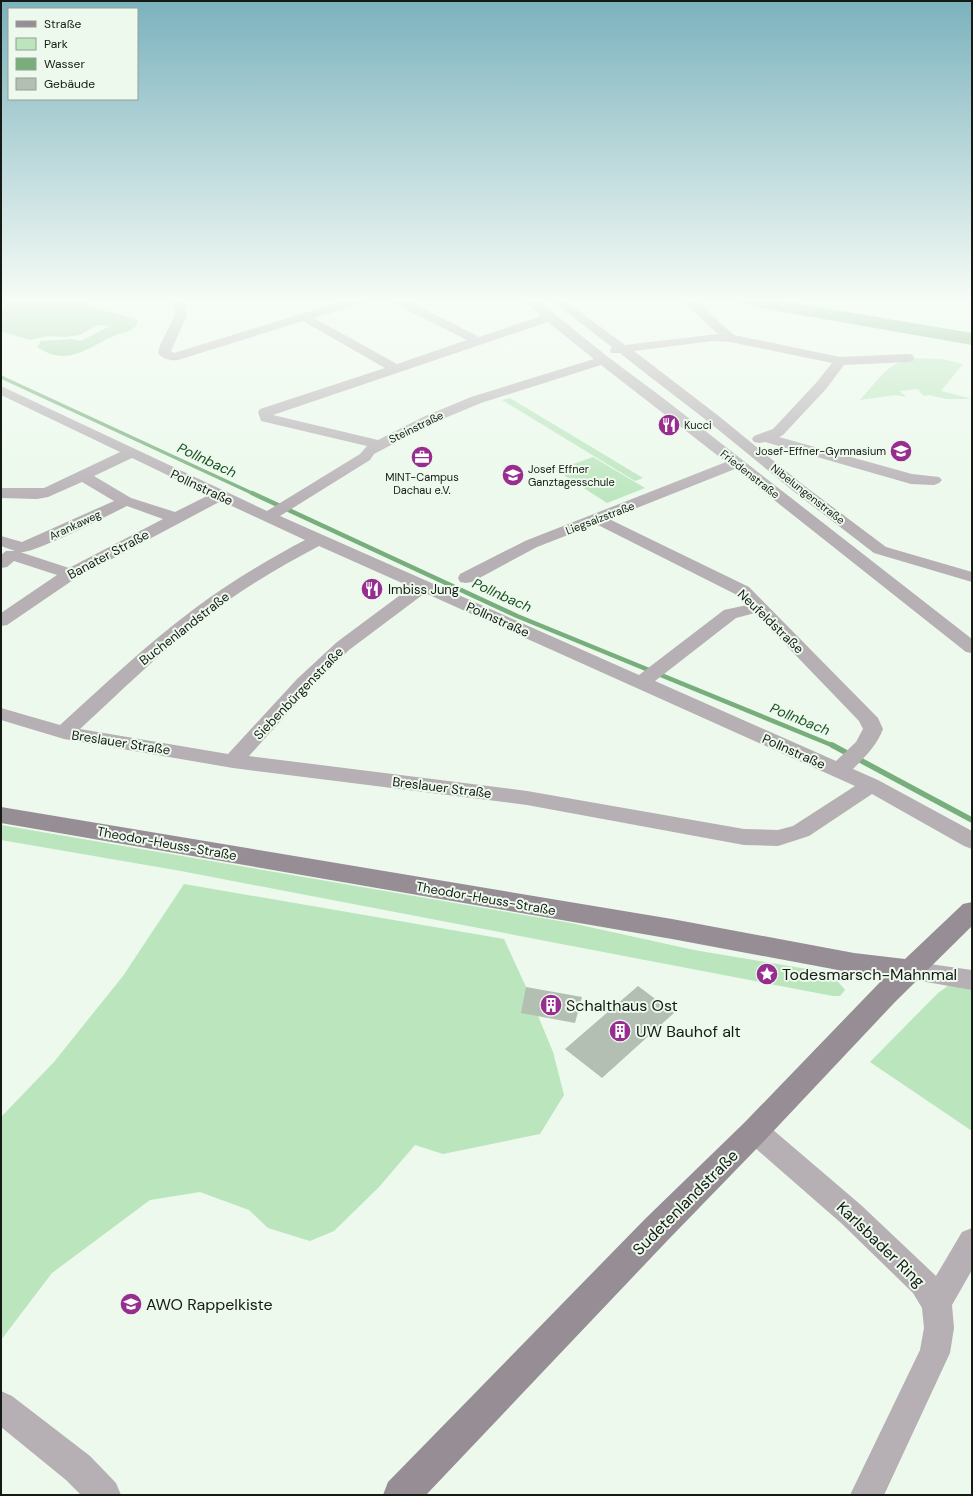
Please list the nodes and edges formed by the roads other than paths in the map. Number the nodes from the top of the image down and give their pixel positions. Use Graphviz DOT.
graph roads {
  1 [pos="393,369"];
  2 [pos="563,369"];
  3 [pos="615,369"];
  4 [pos="648,369"];
  5 [pos="834,369"];
  6 [pos="1,390"];
  7 [pos="766,437"];
  8 [pos="744,444"];
  9 [pos="380,445"];
  10 [pos="131,453"];
  11 [pos="736,463"];
  12 [pos="83,476"];
  13 [pos="934,480"];
  14 [pos="1,493"];
  15 [pos="220,496"];
  16 [pos="126,501"];
  17 [pos="277,511"];
  18 [pos="176,518"];
  19 [pos="598,519"];
  20 [pos="317,540"];
  21 [pos="1,541"];
  22 [pos="12,555"];
  23 [pos="70,574"];
  24 [pos="972,577"];
  25 [pos="466,578"];
  26 [pos="424,586"];
  27 [pos="759,607"];
  28 [pos="1,621"];
  29 [pos="972,648"];
  30 [pos="651,676"];
  31 [pos="1,714"];
  32 [pos="64,733"];
  33 [pos="233,761"];
  34 [pos="849,761"];
  35 [pos="871,785"];
  36 [pos="1,815"];
  37 [pos="972,840"];
  38 [pos="972,911"];
  39 [pos="909,970"];
  40 [pos="972,980"];
  41 [pos="755,1131"];
  42 [pos="972,1242"];
  43 [pos="937,1304"];
  44 [pos="3,1413"];
  45 [pos="104,1495"];
  46 [pos="401,1495"];
  47 [pos="867,1495"];
  1 -- 9 [label="street"];
  2 -- 9 [label="street, Steinstraße"];
  3 -- 11 [label="street, Friedenstraße"];
  4 -- 8 [label="street, Nibelungenstraße"];
  5 -- 7 [label="street"];
  6 -- 10 [label="street, Pollnstraße"];
  7 -- 8 [label="street"];
  7 -- 13 [label="street"];
  8 -- 24 [label="street, Nibelungenstraße"];
  9 -- 17 [label="street, Steinstraße"];
  10 -- 12 [label="street"];
  10 -- 15 [label="street, Pollnstraße"];
  11 -- 19 [label="street, Liegsalzstraße"];
  11 -- 29 [label="street, Friedenstraße"];
  12 -- 14 [label="street"];
  12 -- 16 [label="street"];
  15 -- 17 [label="street, Pollnstraße"];
  15 -- 18 [label="street, Banater Straße"];
  16 -- 18 [label="street"];
  16 -- 22 [label="street, Arankaweg"];
  17 -- 20 [label="street, Pollnstraße"];
  18 -- 23 [label="street, Banater Straße"];
  19 -- 25 [label="street, Liegsalzstraße"];
  19 -- 27 [label="street, Neufeldstraße"];
  20 -- 26 [label="street, Pollnstraße"];
  20 -- 32 [label="street, Buchenlandstraße"];
  21 -- 22 [label="street"];
  22 -- 23 [label="street"];
  23 -- 28 [label="street, Banater Straße"];
  26 -- 30 [label="street, Pollnstraße"];
  26 -- 33 [label="street, Siebenbürgenstraße"];
  27 -- 30 [label="street"];
  27 -- 34 [label="street, Neufeldstraße"];
  30 -- 34 [label="street, Pollnstraße"];
  31 -- 32 [label="street, Breslauer Straße"];
  32 -- 33 [label="street, Breslauer Straße"];
  33 -- 35 [label="street, Breslauer Straße"];
  34 -- 35 [label="street, Pollnstraße"];
  35 -- 37 [label="street, Pollnstraße"];
  36 -- 39 [label="street, Theodor-Heuss-Straße"];
  38 -- 39 [label="street, Sudetenlandstraße"];
  39 -- 40 [label="street, Theodor-Heuss-Straße"];
  39 -- 41 [label="street, Sudetenlandstraße"];
  41 -- 43 [label="street, Karlsbader Ring"];
  41 -- 46 [label="street, Sudetenlandstraße"];
  42 -- 43 [label="street"];
  43 -- 47 [label="street, Karlsbader Ring"];
  44 -- 45 [label="street"];
}
